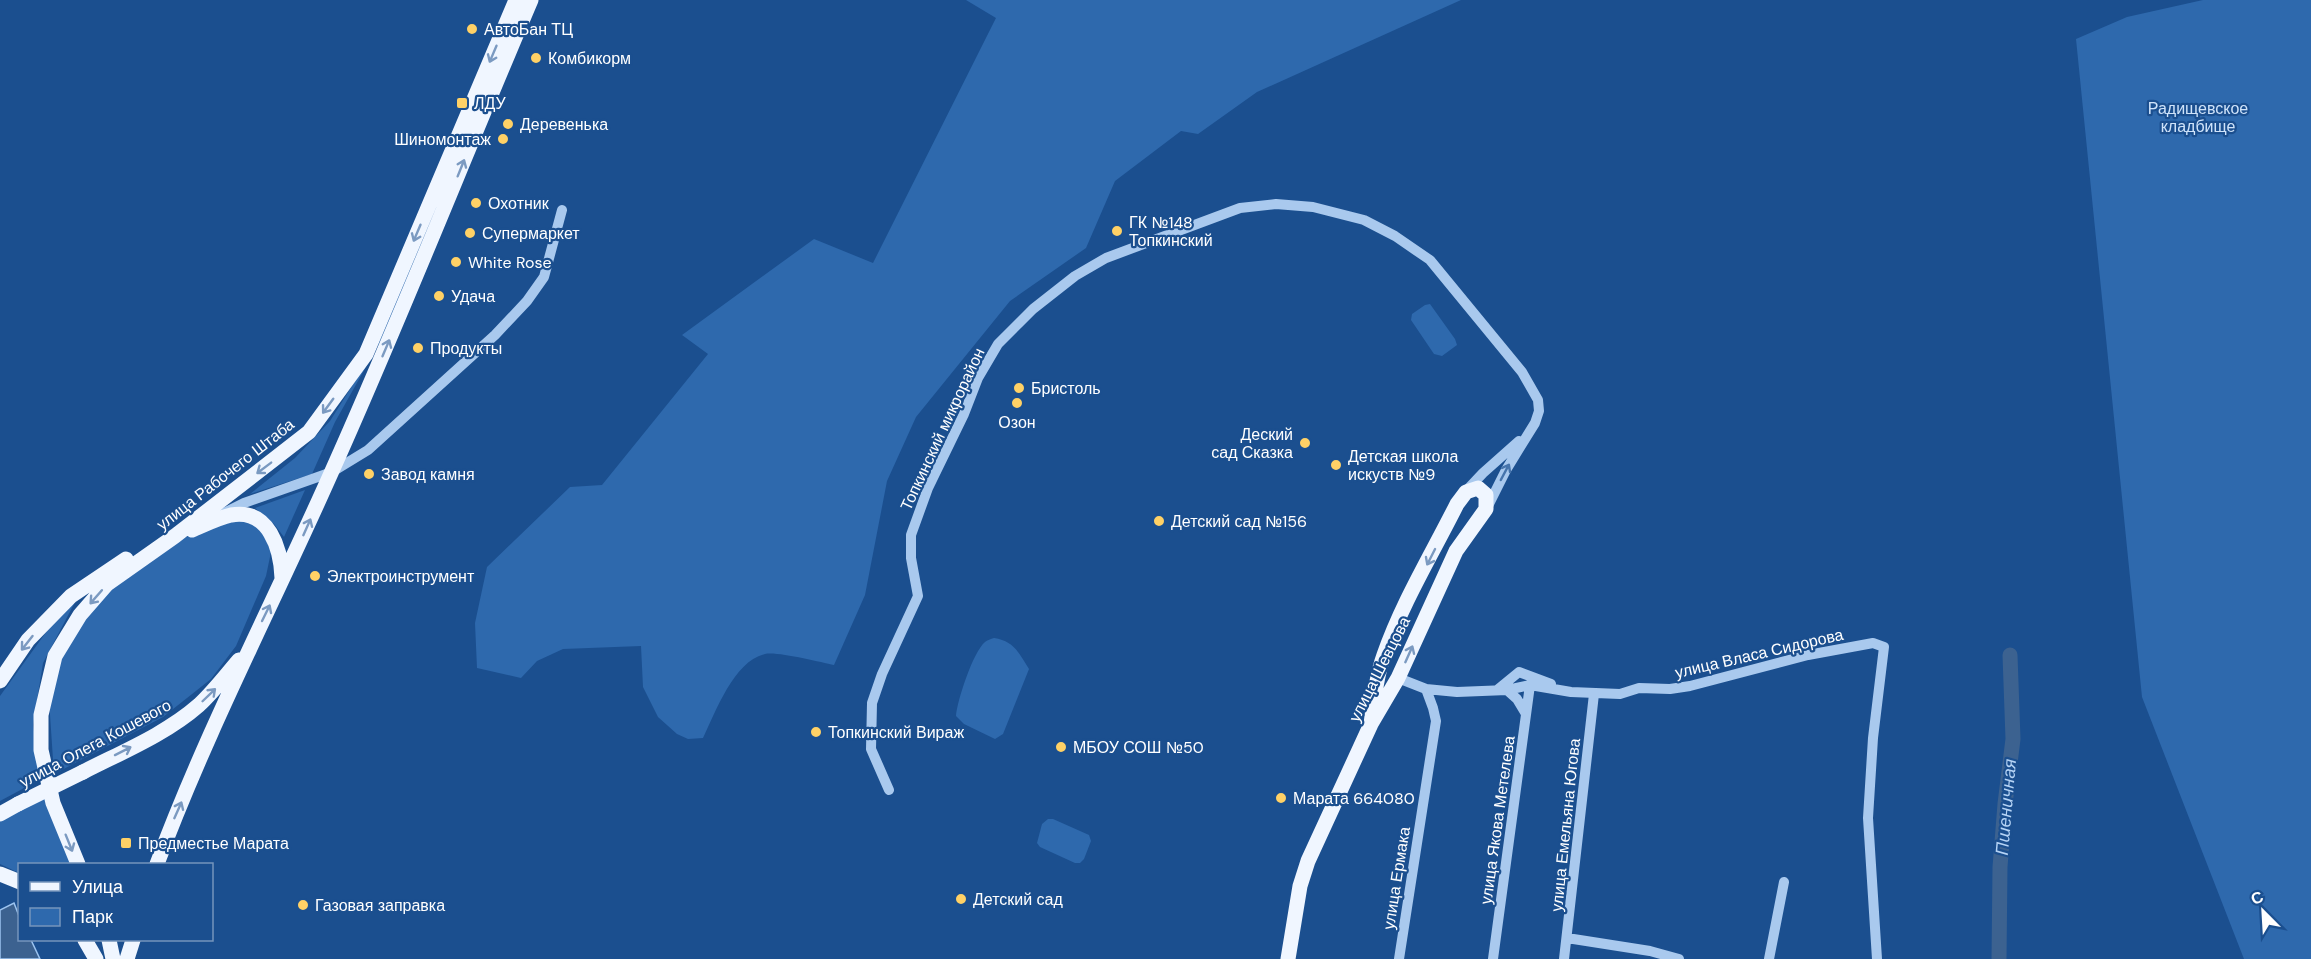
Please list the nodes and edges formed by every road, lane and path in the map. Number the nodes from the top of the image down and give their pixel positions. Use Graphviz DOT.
graph roads {
  1 [pos="516,0"];
  2 [pos="531,0"];
  3 [pos="562,210"];
  4 [pos="1539,411"];
  5 [pos="1526,436"];
  6 [pos="332,472"];
  7 [pos="1466,492"];
  8 [pos="1486,509"];
  9 [pos="175,536"];
  10 [pos="283,581"];
  11 [pos="250,646"];
  12 [pos="1398,678"];
  13 [pos="0,681"];
  14 [pos="1530,685"];
  15 [pos="1426,689"];
  16 [pos="1502,690"];
  17 [pos="1571,692"];
  18 [pos="1594,694"];
  19 [pos="1526,714"];
  20 [pos="1371,724"];
  21 [pos="889,790"];
  22 [pos="0,814"];
  23 [pos="78,863"];
  24 [pos="157,863"];
  25 [pos="0,874"];
  26 [pos="18,881"];
  27 [pos="1784,882"];
  28 [pos="1567,938"];
  29 [pos="86,941"];
  30 [pos="109,941"];
  31 [pos="132,941"];
  32 [pos="96,959"];
  33 [pos="113,959"];
  34 [pos="127,959"];
  35 [pos="1288,959"];
  36 [pos="1399,959"];
  37 [pos="1493,959"];
  38 [pos="1564,959"];
  39 [pos="1679,959"];
  40 [pos="1769,959"];
  41 [pos="1877,959"];
  1 -- 9 [label="main road, улица Рабочего Штаба, one-way"];
  6 -- 2 [label="main road, one-way"];
  3 -- 6 [label="street"];
  4 -- 5 [label="street, улица Шевцова"];
  4 -- 21 [label="street, Топкинский микрорайон"];
  5 -- 7 [label="street"];
  8 -- 5 [label="street, улица Шевцова, one-way"];
  6 -- 9 [label="street"];
  10 -- 6 [label="main road, one-way"];
  7 -- 8 [label="main road"];
  7 -- 20 [label="main road, one-way"];
  12 -- 8 [label="main road, улица Шевцова, one-way"];
  9 -- 10 [label="main road"];
  9 -- 13 [label="main road, one-way"];
  9 -- 23 [label="main road, улица Рабочего Штаба, one-way"];
  11 -- 10 [label="main road, one-way"];
  22 -- 11 [label="main road, улица Олега Кошевого, one-way, bridge"];
  24 -- 11 [label="main road, one-way"];
  12 -- 15 [label="street"];
  12 -- 20 [label="main road, улица Шевцова"];
  14 -- 16 [label="street, улица Власа Сидорова"];
  14 -- 17 [label="street, улица Власа Сидорова"];
  14 -- 19 [label="street, улица Якова Метелева"];
  15 -- 16 [label="street, улица Власа Сидорова"];
  15 -- 36 [label="street, улица Ермака"];
  16 -- 17 [label="street"];
  16 -- 19 [label="street"];
  17 -- 18 [label="street, улица Власа Сидорова"];
  18 -- 28 [label="street, улица Емельяна Югова"];
  18 -- 41 [label="street, улица Власа Сидорова"];
  19 -- 37 [label="street, улица Якова Метелева"];
  20 -- 35 [label="main road, улица Шевцова"];
  25 -- 26 [label="main road"];
  27 -- 40 [label="street"];
  28 -- 38 [label="street, улица Емельяна Югова"];
  28 -- 39 [label="street"];
  29 -- 32 [label="main road"];
  30 -- 33 [label="main road"];
  31 -- 34 [label="main road"];
}
